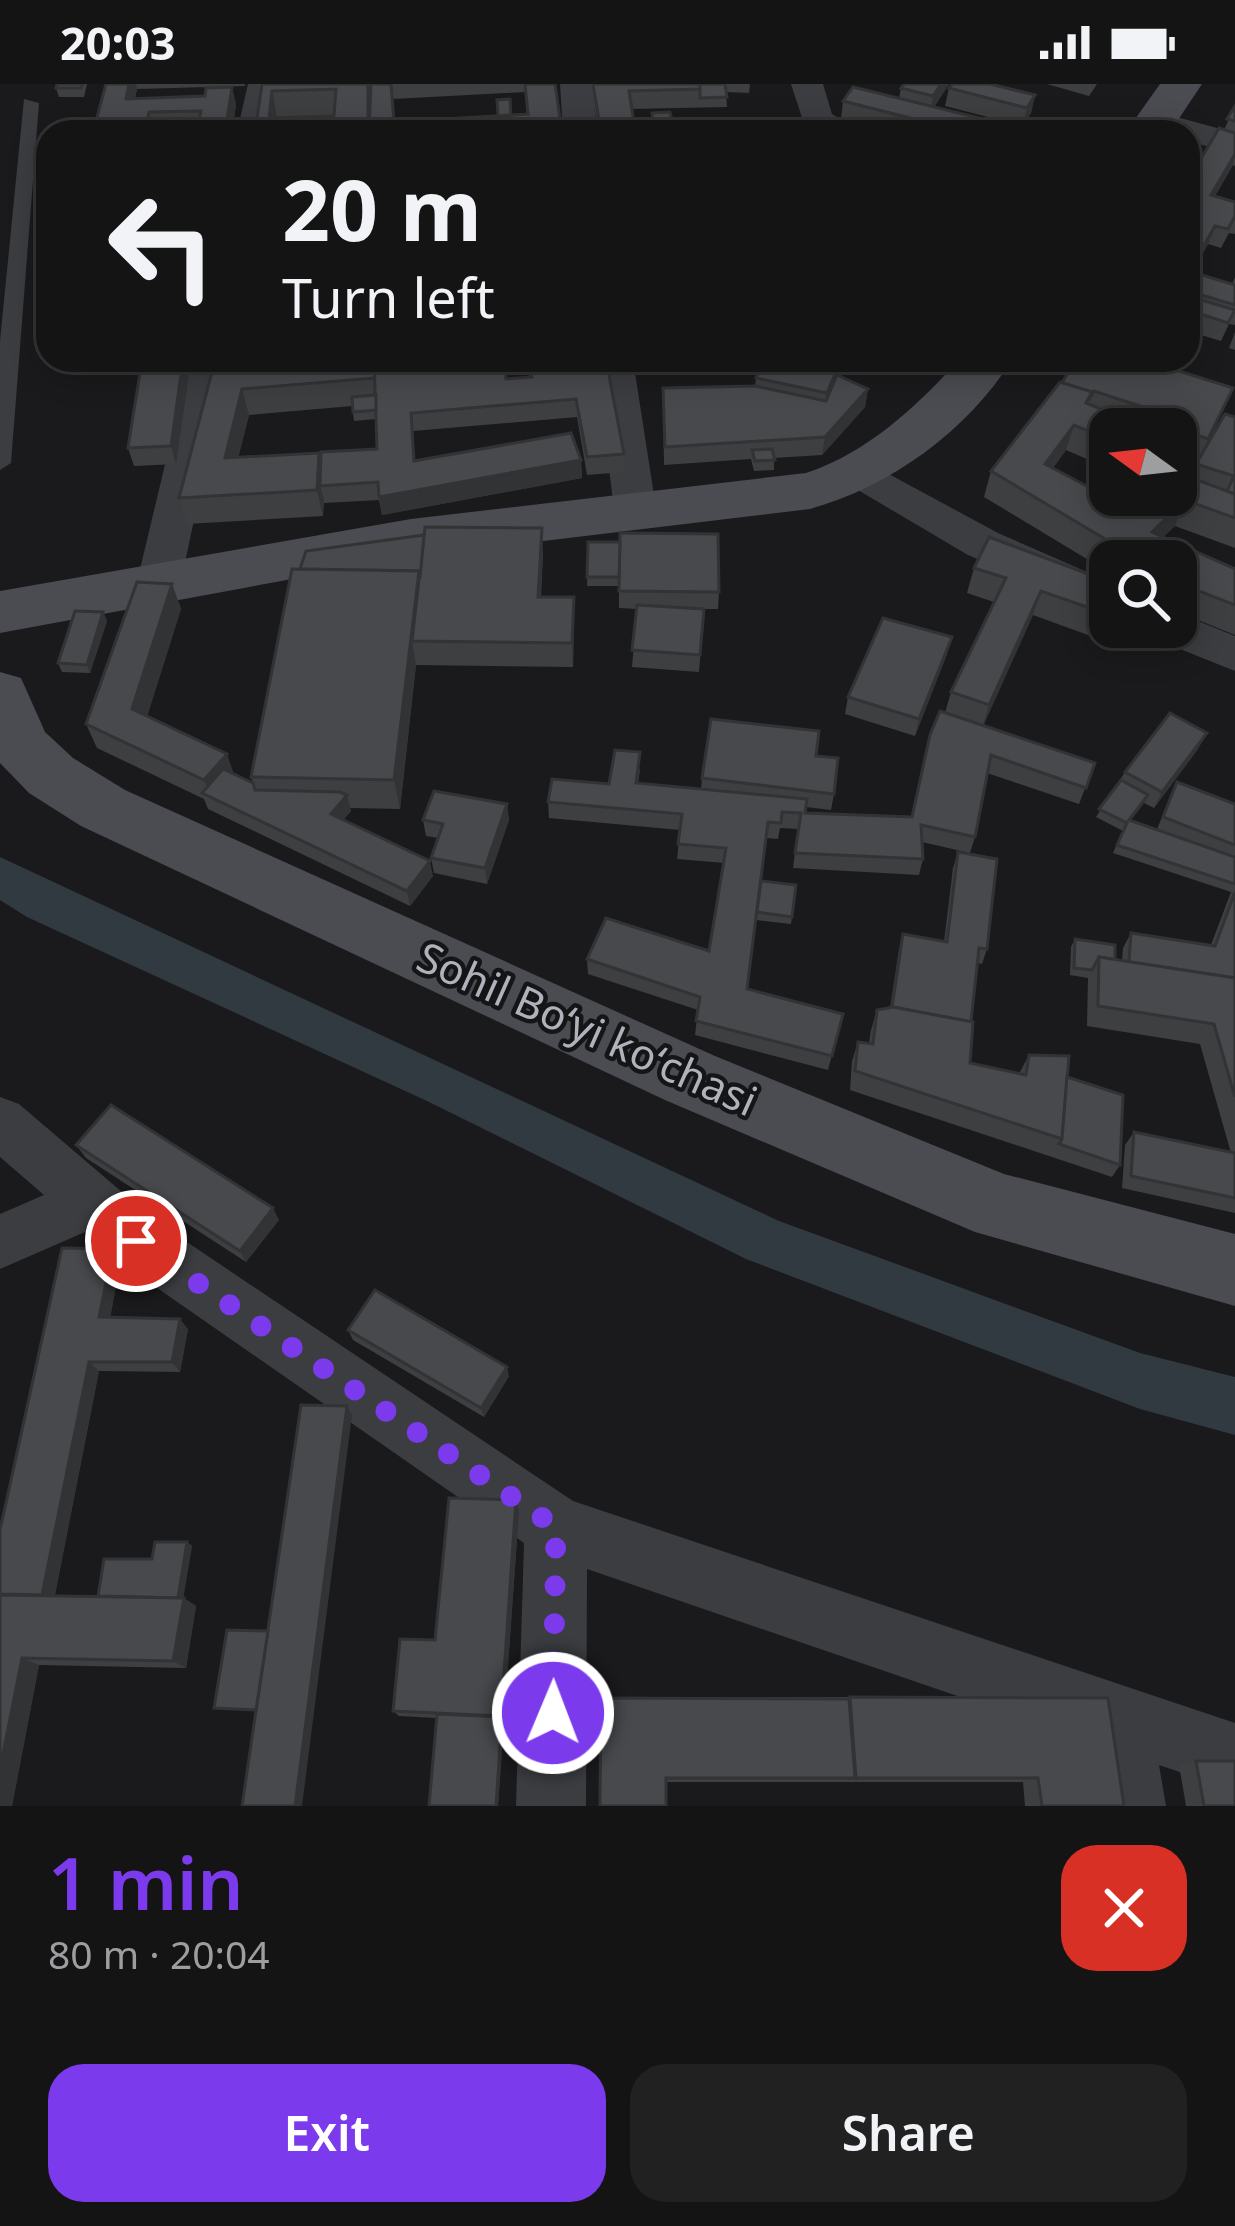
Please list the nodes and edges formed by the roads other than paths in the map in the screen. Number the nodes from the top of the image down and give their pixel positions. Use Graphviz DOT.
graph roads {
  1 [pos="264,84"];
  2 [pos="576,84"];
  3 [pos="807,84"];
  4 [pos="1181,84"];
  5 [pos="30,104"];
  6 [pos="256,120"];
  7 [pos="579,120"];
  8 [pos="817,120"];
  9 [pos="1156,120"];
  10 [pos="1200,137"];
  11 [pos="1235,144"];
  12 [pos="206,372"];
  13 [pos="616,372"];
  14 [pos="975,372"];
  15 [pos="0,463"];
  16 [pos="860,473"];
  17 [pos="634,508"];
  18 [pos="158,586"];
  19 [pos="1089,591"];
  20 [pos="4,602"];
  21 [pos="1197,638"];
  22 [pos="1235,654"];
  23 [pos="0,690"];
  24 [pos="0,1122"];
  25 [pos="92,1202"];
  26 [pos="0,1242"];
  27 [pos="1235,1270"];
  28 [pos="556,1527"];
  29 [pos="1116,1713"];
  30 [pos="1235,1756"];
  31 [pos="551,1806"];
  32 [pos="1131,1806"];
  1 -- 6 [label="street"];
  2 -- 7 [label="street"];
  3 -- 8 [label="street"];
  4 -- 9 [label="main road"];
  5 -- 15 [label="lane"];
  10 -- 11 [label="street"];
  12 -- 18 [label="street"];
  13 -- 17 [label="street"];
  14 -- 16 [label="main road"];
  16 -- 17 [label="main road"];
  16 -- 19 [label="street"];
  17 -- 18 [label="main road"];
  18 -- 20 [label="main road"];
  20 -- 23 [label="main road, Sohil Boʻyi koʻchasi"];
  21 -- 22 [label="street"];
  23 -- 27 [label="main road, Sohil Boʻyi koʻchasi"];
  24 -- 25 [label="street"];
  25 -- 26 [label="street"];
  25 -- 28 [label="street"];
  28 -- 29 [label="street"];
  28 -- 31 [label="street"];
  29 -- 30 [label="street"];
  29 -- 32 [label="street"];
}
